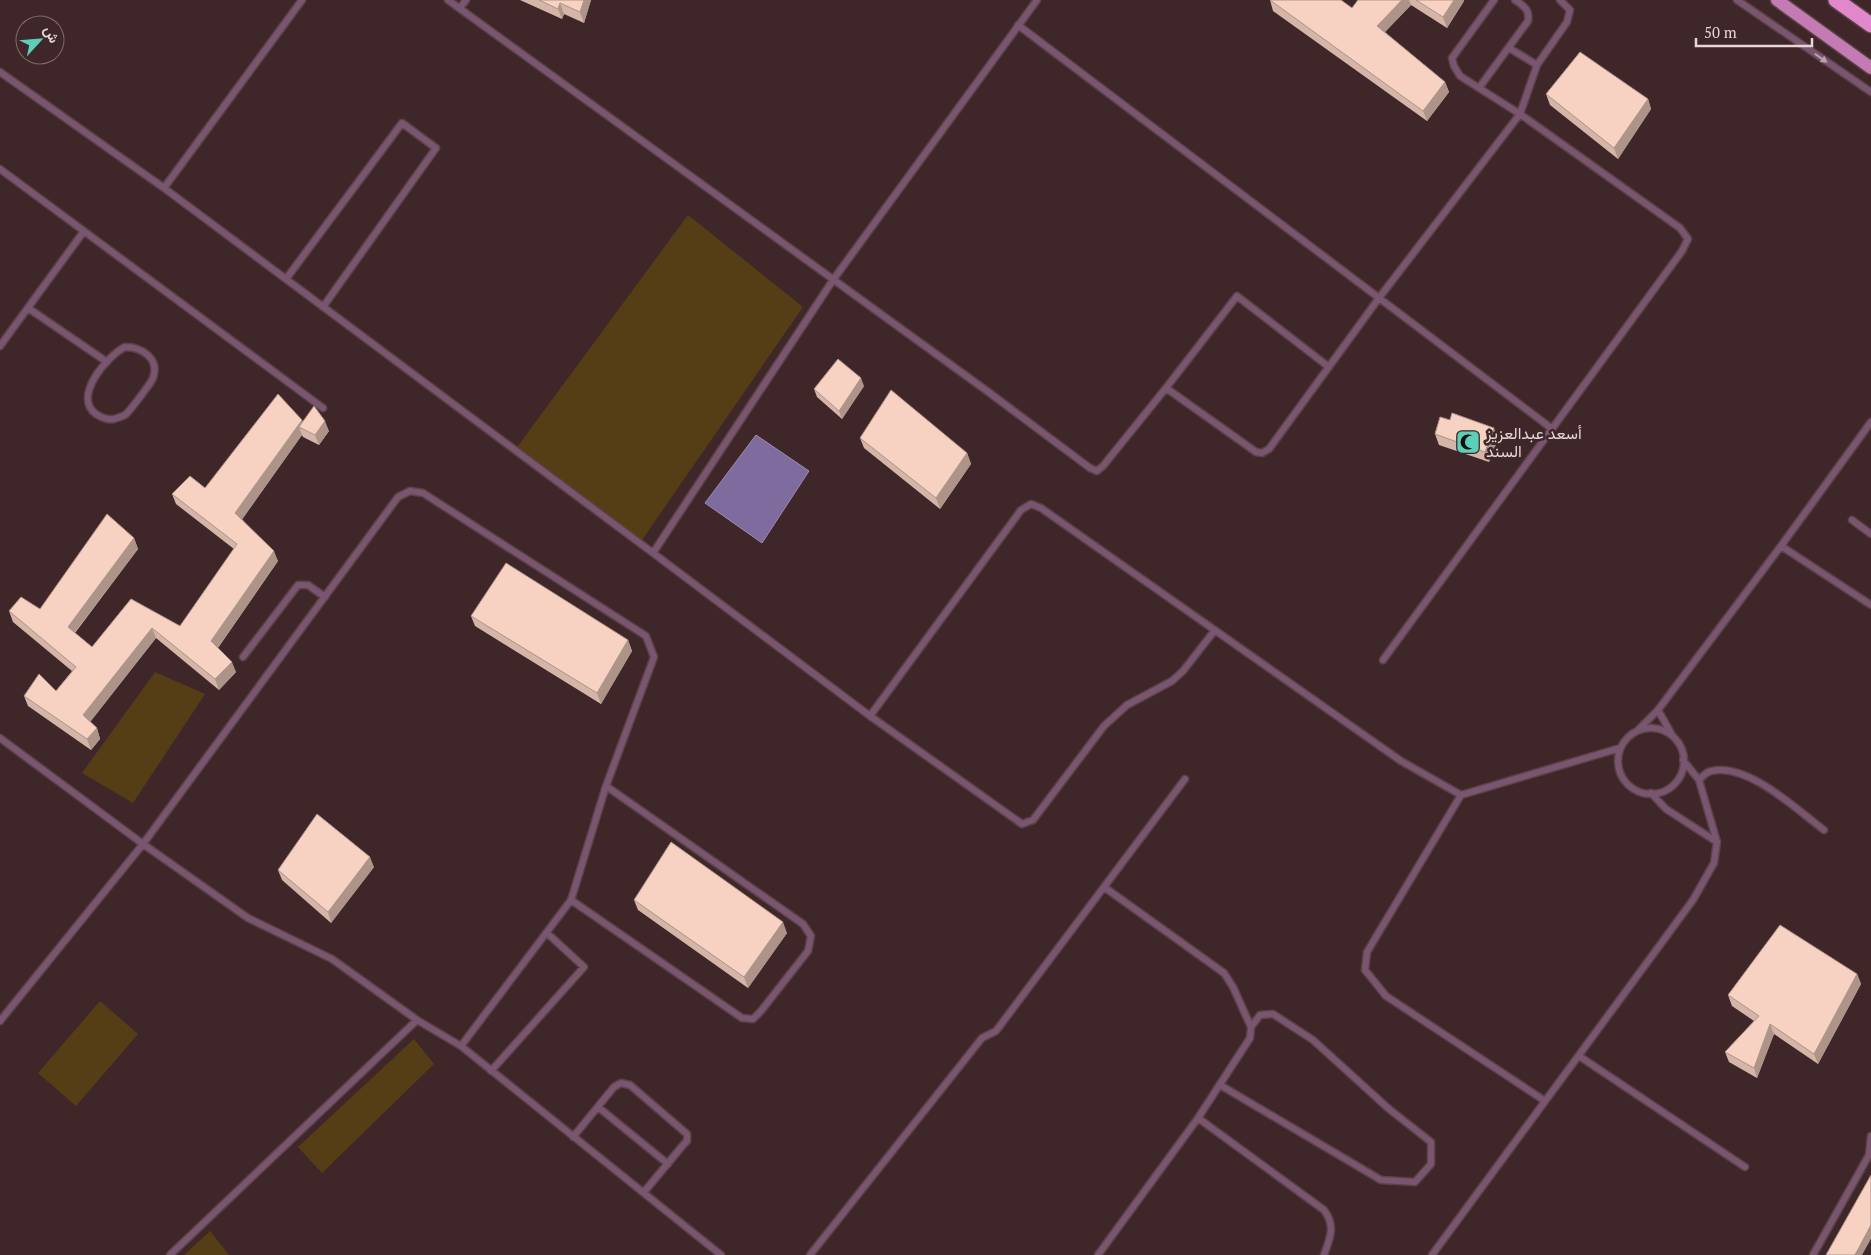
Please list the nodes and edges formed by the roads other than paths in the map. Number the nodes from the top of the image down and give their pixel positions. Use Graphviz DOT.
graph roads {
  1 [pos="302,0"];
  2 [pos="448,0"];
  3 [pos="466,0"];
  4 [pos="1037,0"];
  5 [pos="1494,0"];
  6 [pos="1515,0"];
  7 [pos="1560,0"];
  8 [pos="1737,0"];
  9 [pos="1777,0"];
  10 [pos="1836,0"];
  11 [pos="460,8"];
  12 [pos="1018,25"];
  13 [pos="1871,25"];
  14 [pos="1509,48"];
  15 [pos="1537,65"];
  16 [pos="1871,68"];
  17 [pos="0,72"];
  18 [pos="1479,88"];
  19 [pos="1871,92"];
  20 [pos="1520,114"];
  21 [pos="0,170"];
  22 [pos="164,188"];
  23 [pos="84,231"];
  24 [pos="286,280"];
  25 [pos="833,280"];
  26 [pos="1379,298"];
  27 [pos="323,307"];
  28 [pos="28,308"];
  29 [pos="0,346"];
  30 [pos="107,362"];
  31 [pos="1329,367"];
  32 [pos="1166,388"];
  33 [pos="323,408"];
  34 [pos="1871,422"];
  35 [pos="1551,428"];
  36 [pos="1852,520"];
  37 [pos="1871,534"];
  38 [pos="1782,546"];
  39 [pos="652,553"];
  40 [pos="324,597"];
  41 [pos="1871,605"];
  42 [pos="1216,630"];
  43 [pos="243,658"];
  44 [pos="1384,660"];
  45 [pos="1658,710"];
  46 [pos="870,716"];
  47 [pos="1638,730"];
  48 [pos="1674,737"];
  49 [pos="0,738"];
  50 [pos="1620,748"];
  51 [pos="1684,760"];
  52 [pos="1186,779"];
  53 [pos="1699,780"];
  54 [pos="606,786"];
  55 [pos="1651,793"];
  56 [pos="1461,795"];
  57 [pos="1824,830"];
  58 [pos="1717,842"];
  59 [pos="143,844"];
  60 [pos="1104,887"];
  61 [pos="571,900"];
  62 [pos="546,933"];
  63 [pos="417,1020"];
  64 [pos="0,1021"];
  65 [pos="1251,1026"];
  66 [pos="461,1046"];
  67 [pos="1579,1056"];
  68 [pos="491,1070"];
  69 [pos="1220,1085"];
  70 [pos="1545,1101"];
  71 [pos="598,1107"];
  72 [pos="1198,1118"];
  73 [pos="1871,1136"];
  74 [pos="574,1137"];
  75 [pos="668,1164"];
  76 [pos="1745,1168"];
  77 [pos="644,1192"];
  78 [pos="170,1255"];
  79 [pos="721,1255"];
  80 [pos="810,1255"];
  81 [pos="1098,1255"];
  82 [pos="1324,1255"];
  83 [pos="1432,1255"];
  84 [pos="1813,1255"];
  1 -- 22 [label="lane"];
  2 -- 11 [label="lane"];
  3 -- 11 [label="lane"];
  4 -- 12 [label="lane"];
  5 -- 18 [label="lane"];
  6 -- 14 [label="lane"];
  7 -- 15 [label="lane"];
  8 -- 19 [label="lane, one-way"];
  9 -- 16 [label="main road"];
  10 -- 13 [label="highway"];
  11 -- 25 [label="lane"];
  12 -- 25 [label="lane"];
  12 -- 26 [label="lane"];
  14 -- 15 [label="lane"];
  14 -- 18 [label="lane"];
  15 -- 20 [label="lane"];
  17 -- 22 [label="lane"];
  18 -- 20 [label="lane"];
  20 -- 26 [label="lane"];
  20 -- 35 [label="lane"];
  21 -- 23 [label="lane"];
  22 -- 24 [label="lane"];
  23 -- 28 [label="lane"];
  23 -- 33 [label="lane"];
  24 -- 27 [label="lane"];
  24 -- 27 [label="lane"];
  25 -- 32 [label="lane"];
  25 -- 39 [label="lane"];
  26 -- 31 [label="lane"];
  26 -- 35 [label="lane"];
  27 -- 39 [label="lane"];
  28 -- 29 [label="lane"];
  28 -- 30 [label="lane"];
  30 -- 30 [label="lane"];
  31 -- 32 [label="lane"];
  31 -- 32 [label="lane"];
  34 -- 38 [label="lane"];
  35 -- 44 [label="lane"];
  36 -- 37 [label="lane"];
  38 -- 41 [label="lane"];
  38 -- 45 [label="lane"];
  39 -- 46 [label="lane"];
  40 -- 43 [label="lane"];
  40 -- 54 [label="lane"];
  40 -- 59 [label="lane"];
  42 -- 46 [label="lane"];
  42 -- 46 [label="lane"];
  42 -- 56 [label="lane"];
  45 -- 47 [label="lane"];
  45 -- 48 [label="lane"];
  47 -- 48 [label="lane"];
  47 -- 50 [label="lane"];
  48 -- 51 [label="lane"];
  49 -- 59 [label="lane"];
  50 -- 55 [label="lane"];
  50 -- 56 [label="lane"];
  51 -- 53 [label="lane"];
  51 -- 55 [label="lane"];
  52 -- 60 [label="lane"];
  53 -- 57 [label="lane"];
  53 -- 58 [label="lane"];
  54 -- 61 [label="lane"];
  54 -- 61 [label="lane"];
  55 -- 58 [label="lane"];
  56 -- 70 [label="lane"];
  58 -- 67 [label="lane"];
  59 -- 63 [label="lane"];
  59 -- 64 [label="lane"];
  60 -- 65 [label="lane"];
  60 -- 80 [label="lane"];
  61 -- 62 [label="lane"];
  62 -- 66 [label="lane"];
  62 -- 68 [label="lane"];
  63 -- 66 [label="lane"];
  63 -- 78 [label="lane"];
  65 -- 69 [label="lane"];
  65 -- 69 [label="lane"];
  66 -- 68 [label="lane"];
  67 -- 70 [label="lane"];
  67 -- 76 [label="lane"];
  68 -- 74 [label="lane"];
  69 -- 72 [label="lane"];
  70 -- 83 [label="lane"];
  71 -- 74 [label="lane"];
  71 -- 75 [label="lane"];
  71 -- 75 [label="lane"];
  72 -- 81 [label="lane"];
  72 -- 82 [label="lane"];
  73 -- 84 [label="lane"];
  74 -- 77 [label="lane"];
  75 -- 77 [label="lane"];
  77 -- 79 [label="lane"];
}
